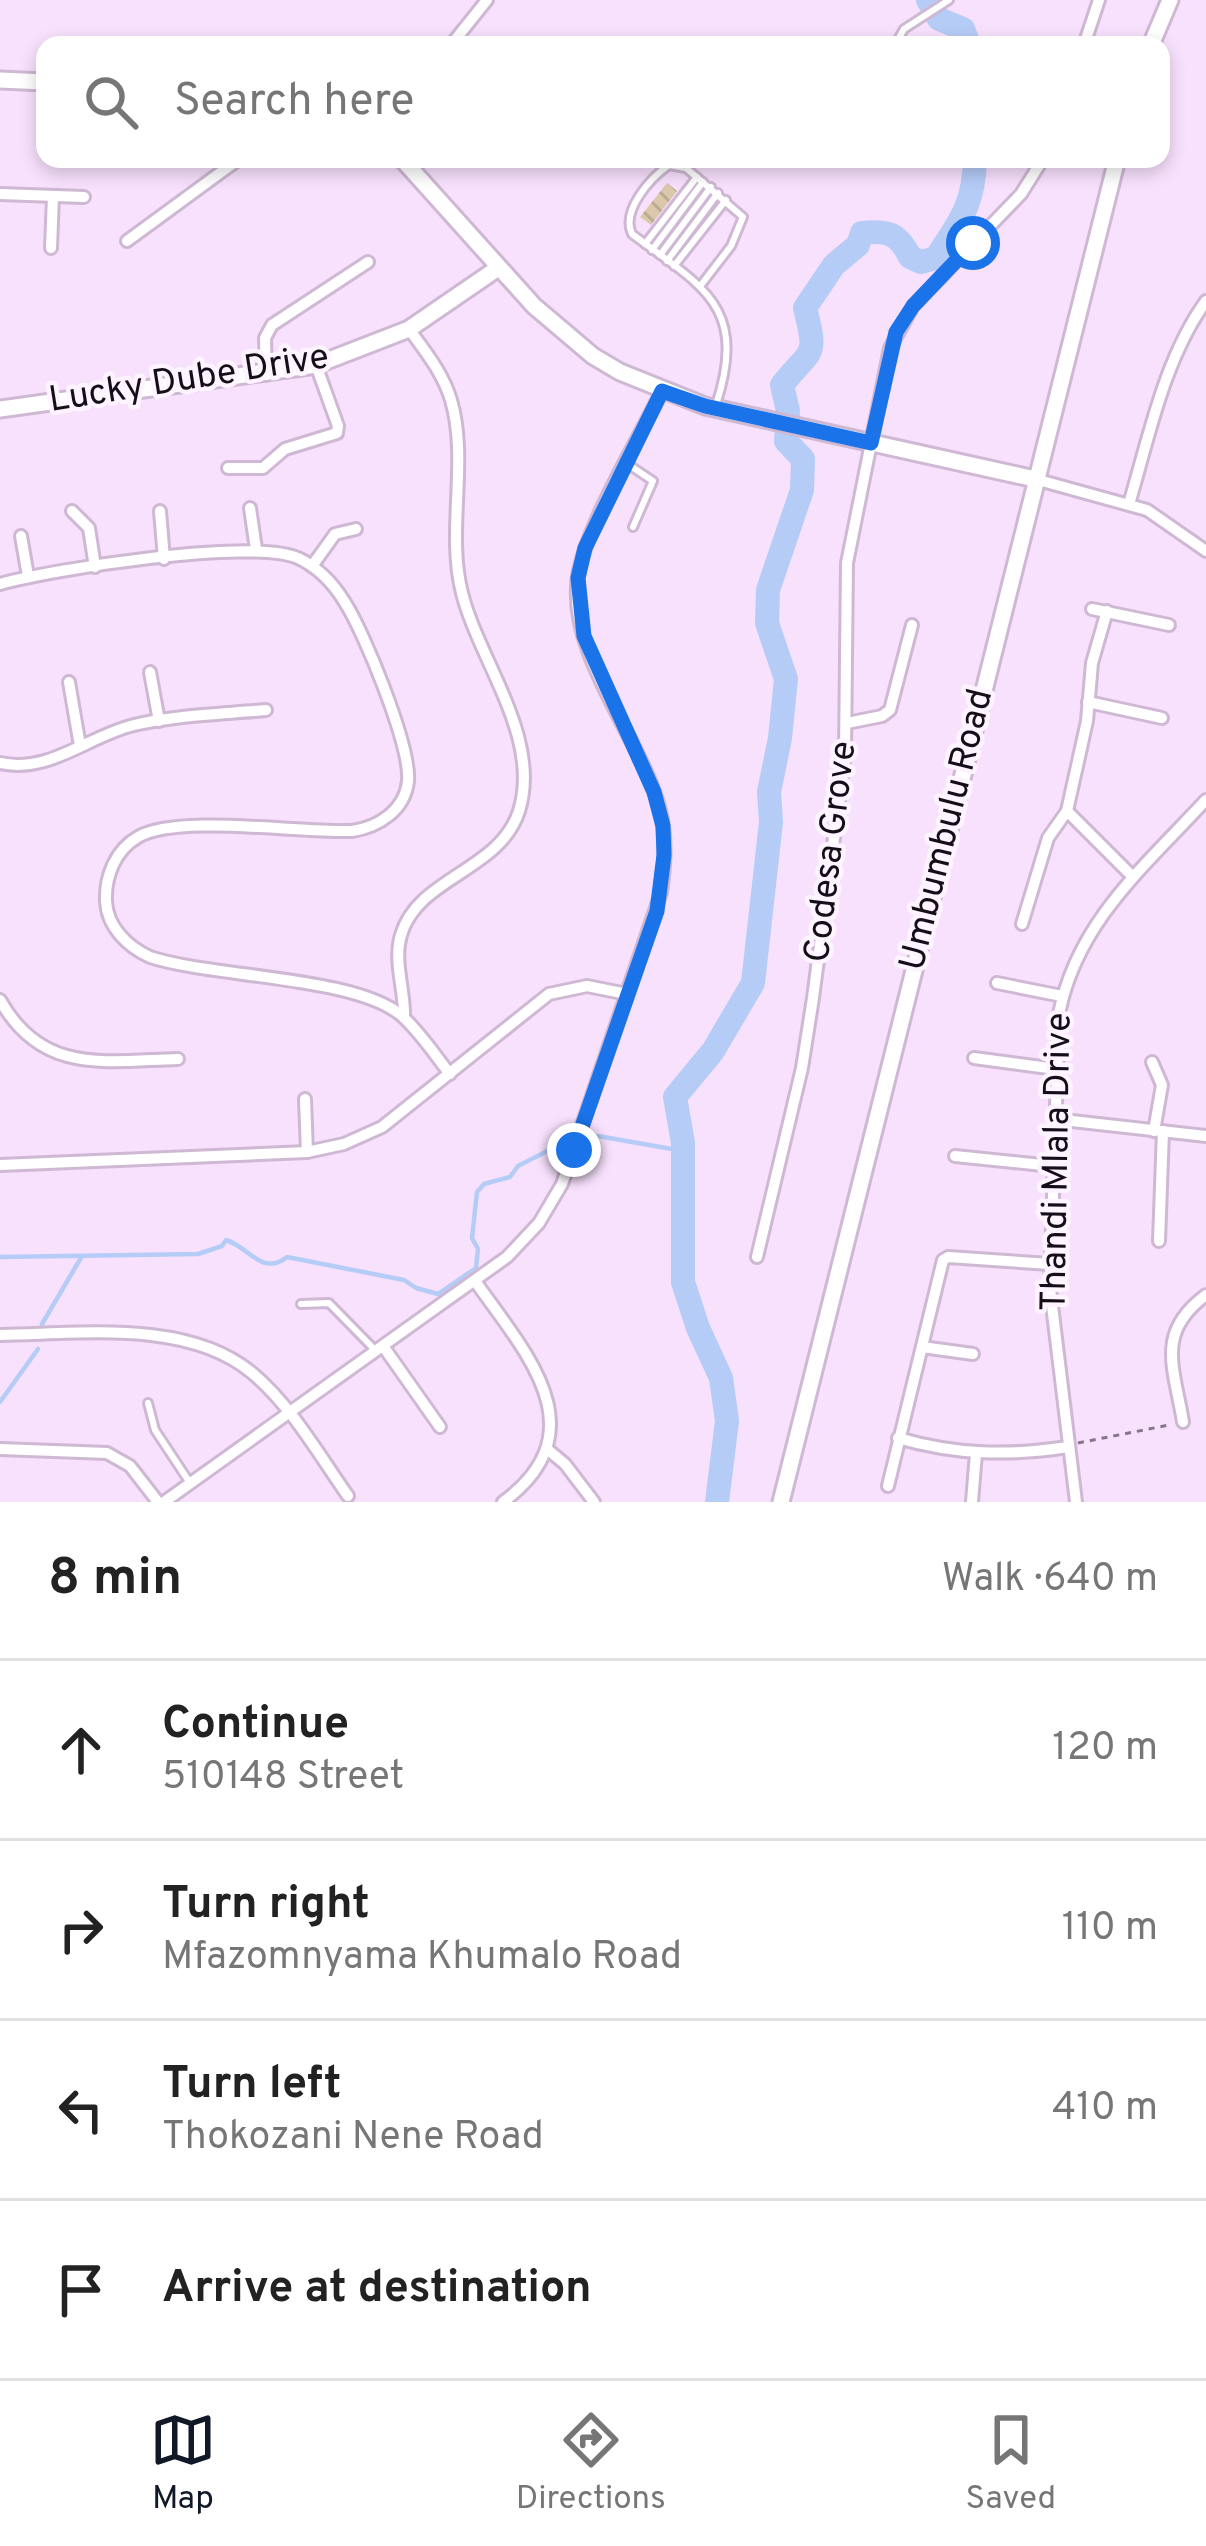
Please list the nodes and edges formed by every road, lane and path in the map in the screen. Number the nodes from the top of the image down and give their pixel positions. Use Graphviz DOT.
graph roads {
  1 [pos="487,0"];
  2 [pos="1099,0"];
  3 [pos="1170,0"];
  4 [pos="947,1"];
  5 [pos="458,36"];
  6 [pos="900,36"];
  7 [pos="1087,36"];
  8 [pos="1155,36"];
  9 [pos="0,80"];
  10 [pos="36,82"];
  11 [pos="227,168"];
  12 [pos="409,168"];
  13 [pos="663,168"];
  14 [pos="681,168"];
  15 [pos="1037,168"];
  16 [pos="1115,168"];
  17 [pos="707,185"];
  18 [pos="0,194"];
  19 [pos="53,196"];
  20 [pos="84,197"];
  21 [pos="726,200"];
  22 [pos="127,241"];
  23 [pos="51,248"];
  24 [pos="660,255"];
  25 [pos="368,262"];
  26 [pos="498,268"];
  27 [pos="700,285"];
  28 [pos="1206,301"];
  29 [pos="409,329"];
  30 [pos="316,365"];
  31 [pos="266,375"];
  32 [pos="662,391"];
  33 [pos="715,408"];
  34 [pos="0,409"];
  35 [pos="871,443"];
  36 [pos="626,463"];
  37 [pos="228,468"];
  38 [pos="1035,478"];
  39 [pos="1129,504"];
  40 [pos="250,508"];
  41 [pos="72,511"];
  42 [pos="160,511"];
  43 [pos="633,527"];
  44 [pos="356,529"];
  45 [pos="21,536"];
  46 [pos="256,550"];
  47 [pos="1206,551"];
  48 [pos="164,559"];
  49 [pos="312,566"];
  50 [pos="95,567"];
  51 [pos="28,576"];
  52 [pos="0,584"];
  53 [pos="1092,609"];
  54 [pos="1107,611"];
  55 [pos="912,625"];
  56 [pos="1169,625"];
  57 [pos="150,672"];
  58 [pos="69,682"];
  59 [pos="1088,702"];
  60 [pos="266,710"];
  61 [pos="1162,718"];
  62 [pos="159,721"];
  63 [pos="847,723"];
  64 [pos="80,746"];
  65 [pos="0,763"];
  66 [pos="1206,800"];
  67 [pos="1067,811"];
  68 [pos="1133,877"];
  69 [pos="1022,924"];
  70 [pos="997,983"];
  71 [pos="627,994"];
  72 [pos="1062,996"];
  73 [pos="0,1000"];
  74 [pos="404,1017"];
  75 [pos="974,1058"];
  76 [pos="178,1059"];
  77 [pos="1152,1062"];
  78 [pos="1056,1069"];
  79 [pos="449,1074"];
  80 [pos="305,1099"];
  81 [pos="1054,1118"];
  82 [pos="1158,1131"];
  83 [pos="1206,1136"];
  84 [pos="307,1152"];
  85 [pos="955,1156"];
  86 [pos="0,1165"];
  87 [pos="1052,1166"];
  88 [pos="1159,1241"];
  89 [pos="758,1257"];
  90 [pos="1050,1264"];
  91 [pos="475,1281"];
  92 [pos="1206,1294"];
  93 [pos="301,1304"];
  94 [pos="0,1335"];
  95 [pos="922,1346"];
  96 [pos="380,1348"];
  97 [pos="974,1354"];
  98 [pos="148,1403"];
  99 [pos="289,1413"];
  100 [pos="1183,1422"];
  101 [pos="440,1427"];
  102 [pos="898,1438"];
  103 [pos="1068,1447"];
  104 [pos="0,1448"];
  105 [pos="547,1449"];
  106 [pos="976,1454"];
  107 [pos="190,1483"];
  108 [pos="888,1486"];
  109 [pos="348,1496"];
  110 [pos="161,1502"];
  111 [pos="503,1502"];
  112 [pos="594,1502"];
  113 [pos="781,1502"];
  114 [pos="972,1502"];
  115 [pos="1076,1502"];
  1 -- 5 [label="street"];
  2 -- 7 [label="street"];
  3 -- 8 [label="main road"];
  4 -- 6 [label="lane"];
  9 -- 10 [label="main road"];
  11 -- 22 [label="street"];
  12 -- 26 [label="main road"];
  13 -- 24 [label="lane"];
  14 -- 17 [label="lane"];
  15 -- 35 [label="street, Codesa Grove"];
  16 -- 38 [label="main road, Umbumbulu Road"];
  17 -- 21 [label="lane"];
  17 -- 24 [label="lane"];
  17 -- 24 [label="lane"];
  18 -- 19 [label="street"];
  19 -- 20 [label="street"];
  19 -- 23 [label="street"];
  21 -- 24 [label="lane"];
  21 -- 27 [label="lane"];
  24 -- 27 [label="lane"];
  25 -- 31 [label="street"];
  26 -- 29 [label="main road, Lucky Dube Drive"];
  26 -- 32 [label="main road"];
  27 -- 33 [label="lane"];
  28 -- 39 [label="street"];
  29 -- 30 [label="main road, Lucky Dube Drive"];
  29 -- 74 [label="street"];
  30 -- 31 [label="main road, Lucky Dube Drive"];
  30 -- 37 [label="street"];
  31 -- 34 [label="main road, Lucky Dube Drive"];
  32 -- 33 [label="main road"];
  32 -- 36 [label="street"];
  33 -- 35 [label="main road"];
  35 -- 38 [label="main road"];
  35 -- 63 [label="street, Codesa Grove"];
  36 -- 43 [label="lane"];
  36 -- 71 [label="street"];
  38 -- 39 [label="street"];
  38 -- 113 [label="main road, Umbumbulu Road"];
  39 -- 47 [label="street"];
  40 -- 46 [label="street"];
  41 -- 50 [label="street"];
  42 -- 48 [label="street"];
  44 -- 49 [label="street"];
  45 -- 51 [label="street"];
  46 -- 48 [label="street"];
  46 -- 49 [label="street"];
  48 -- 50 [label="street"];
  49 -- 74 [label="street"];
  50 -- 51 [label="street"];
  51 -- 52 [label="street"];
  53 -- 54 [label="street"];
  54 -- 56 [label="street"];
  54 -- 59 [label="street"];
  55 -- 63 [label="street"];
  57 -- 62 [label="street"];
  58 -- 64 [label="street"];
  59 -- 61 [label="street"];
  59 -- 67 [label="street"];
  60 -- 62 [label="street"];
  62 -- 64 [label="street"];
  63 -- 89 [label="street, Codesa Grove"];
  64 -- 65 [label="street"];
  66 -- 68 [label="street, Thandi Mlala Drive"];
  67 -- 68 [label="street"];
  67 -- 69 [label="street"];
  68 -- 72 [label="street, Thandi Mlala Drive"];
  70 -- 72 [label="street"];
  71 -- 79 [label="street"];
  71 -- 91 [label="street"];
  72 -- 78 [label="street, Thandi Mlala Drive"];
  73 -- 76 [label="street"];
  74 -- 79 [label="street"];
  75 -- 78 [label="street"];
  77 -- 82 [label="street"];
  78 -- 81 [label="street, Thandi Mlala Drive"];
  79 -- 84 [label="street"];
  80 -- 84 [label="street"];
  81 -- 82 [label="street"];
  81 -- 87 [label="street, Thandi Mlala Drive"];
  82 -- 83 [label="street"];
  82 -- 88 [label="street"];
  84 -- 86 [label="street"];
  85 -- 87 [label="street"];
  87 -- 90 [label="street, Thandi Mlala Drive"];
  90 -- 95 [label="street"];
  90 -- 103 [label="street, Thandi Mlala Drive"];
  91 -- 96 [label="street"];
  91 -- 105 [label="street"];
  92 -- 100 [label="street"];
  93 -- 96 [label="lane"];
  94 -- 99 [label="street"];
  95 -- 97 [label="street"];
  95 -- 102 [label="street"];
  96 -- 99 [label="street"];
  96 -- 101 [label="street"];
  98 -- 107 [label="lane"];
  99 -- 107 [label="street"];
  99 -- 109 [label="street"];
  100 -- 103 [label="path"];
  102 -- 106 [label="street"];
  102 -- 108 [label="street"];
  103 -- 106 [label="street"];
  103 -- 115 [label="street, Thandi Mlala Drive"];
  104 -- 110 [label="street"];
  105 -- 111 [label="street"];
  105 -- 112 [label="street"];
  106 -- 114 [label="street"];
  107 -- 110 [label="street"];
}
